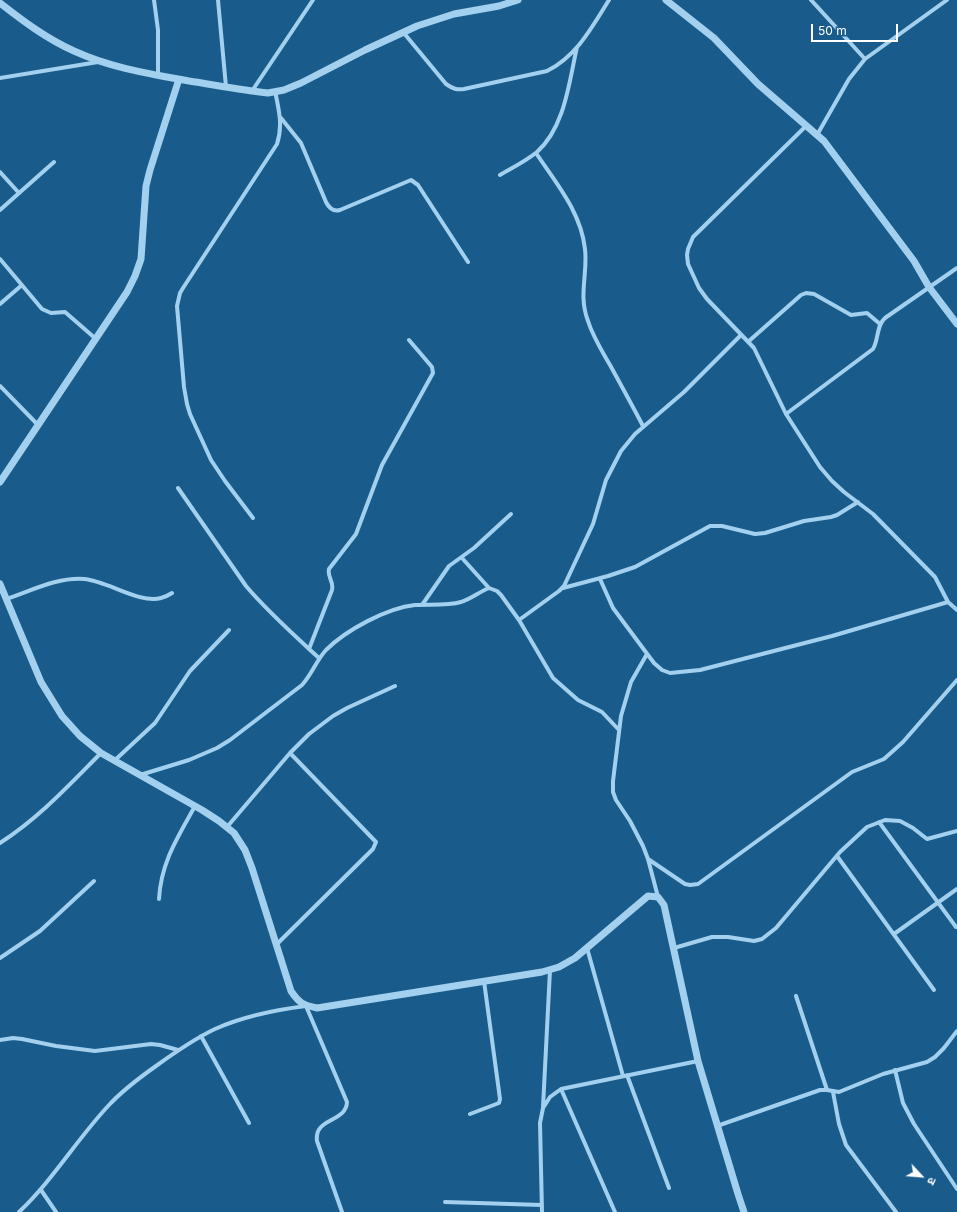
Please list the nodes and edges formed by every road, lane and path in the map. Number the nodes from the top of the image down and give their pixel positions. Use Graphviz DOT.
graph roads {
  1 [pos="154,0"];
  2 [pos="218,0"];
  3 [pos="313,0"];
  4 [pos="518,0"];
  5 [pos="609,0"];
  6 [pos="666,0"];
  7 [pos="811,0"];
  8 [pos="947,0"];
  9 [pos="0,3"];
  10 [pos="403,32"];
  11 [pos="577,47"];
  12 [pos="865,59"];
  13 [pos="99,62"];
  14 [pos="158,76"];
  15 [pos="0,78"];
  16 [pos="180,79"];
  17 [pos="226,87"];
  18 [pos="252,91"];
  19 [pos="275,91"];
  20 [pos="281,117"];
  21 [pos="806,126"];
  22 [pos="817,135"];
  23 [pos="536,153"];
  24 [pos="54,162"];
  25 [pos="0,172"];
  26 [pos="500,175"];
  27 [pos="19,193"];
  28 [pos="0,210"];
  29 [pos="0,259"];
  30 [pos="468,262"];
  31 [pos="957,268"];
  32 [pos="22,285"];
  33 [pos="929,287"];
  34 [pos="0,304"];
  35 [pos="880,324"];
  36 [pos="957,324"];
  37 [pos="741,334"];
  38 [pos="96,339"];
  39 [pos="409,340"];
  40 [pos="749,341"];
  41 [pos="0,386"];
  42 [pos="786,414"];
  43 [pos="38,425"];
  44 [pos="643,426"];
  45 [pos="0,482"];
  46 [pos="178,488"];
  47 [pos="858,502"];
  48 [pos="511,514"];
  49 [pos="253,518"];
  50 [pos="462,558"];
  51 [pos="600,578"];
  52 [pos="0,584"];
  53 [pos="489,588"];
  54 [pos="562,588"];
  55 [pos="172,593"];
  56 [pos="6,599"];
  57 [pos="948,602"];
  58 [pos="422,605"];
  59 [pos="957,610"];
  60 [pos="519,620"];
  61 [pos="229,630"];
  62 [pos="309,649"];
  63 [pos="647,654"];
  64 [pos="319,658"];
  65 [pos="957,680"];
  66 [pos="395,686"];
  67 [pos="619,730"];
  68 [pos="101,753"];
  69 [pos="290,753"];
  70 [pos="114,760"];
  71 [pos="140,775"];
  72 [pos="195,806"];
  73 [pos="879,822"];
  74 [pos="227,827"];
  75 [pos="957,831"];
  76 [pos="0,843"];
  77 [pos="837,856"];
  78 [pos="648,859"];
  79 [pos="94,881"];
  80 [pos="957,889"];
  81 [pos="658,897"];
  82 [pos="159,899"];
  83 [pos="938,902"];
  84 [pos="956,927"];
  85 [pos="894,934"];
  86 [pos="276,945"];
  87 [pos="587,948"];
  88 [pos="674,948"];
  89 [pos="0,958"];
  90 [pos="550,970"];
  91 [pos="484,981"];
  92 [pos="934,990"];
  93 [pos="796,996"];
  94 [pos="306,1006"];
  95 [pos="957,1031"];
  96 [pos="201,1036"];
  97 [pos="0,1040"];
  98 [pos="178,1050"];
  99 [pos="698,1061"];
  100 [pos="895,1070"];
  101 [pos="625,1076"];
  102 [pos="561,1089"];
  103 [pos="827,1090"];
  104 [pos="833,1092"];
  105 [pos="543,1108"];
  106 [pos="470,1114"];
  107 [pos="249,1123"];
  108 [pos="717,1126"];
  109 [pos="669,1188"];
  110 [pos="957,1189"];
  111 [pos="41,1190"];
  112 [pos="445,1202"];
  113 [pos="542,1205"];
  114 [pos="19,1212"];
  115 [pos="56,1212"];
  116 [pos="342,1212"];
  117 [pos="542,1212"];
  118 [pos="615,1212"];
  119 [pos="744,1212"];
  120 [pos="896,1212"];
  1 -- 14 [label="street"];
  2 -- 17 [label="street"];
  3 -- 18 [label="street"];
  4 -- 10 [label="street"];
  5 -- 11 [label="street"];
  6 -- 21 [label="street"];
  7 -- 12 [label="street"];
  8 -- 12 [label="street"];
  9 -- 13 [label="street"];
  10 -- 11 [label="street"];
  10 -- 19 [label="street"];
  11 -- 23 [label="street"];
  12 -- 22 [label="street"];
  13 -- 14 [label="street"];
  13 -- 15 [label="street"];
  14 -- 16 [label="street"];
  16 -- 17 [label="street"];
  16 -- 38 [label="street"];
  17 -- 18 [label="street"];
  18 -- 19 [label="street"];
  19 -- 20 [label="street"];
  20 -- 30 [label="street"];
  20 -- 49 [label="street"];
  21 -- 22 [label="street"];
  21 -- 37 [label="street"];
  22 -- 33 [label="street"];
  23 -- 26 [label="street"];
  23 -- 44 [label="street"];
  24 -- 27 [label="street"];
  25 -- 27 [label="street"];
  27 -- 28 [label="street"];
  29 -- 32 [label="street"];
  31 -- 33 [label="street"];
  32 -- 34 [label="street"];
  32 -- 38 [label="street"];
  33 -- 35 [label="street"];
  33 -- 36 [label="street"];
  35 -- 40 [label="street"];
  35 -- 42 [label="street"];
  37 -- 40 [label="street"];
  37 -- 44 [label="street"];
  38 -- 43 [label="street"];
  39 -- 62 [label="street"];
  40 -- 42 [label="street"];
  41 -- 43 [label="street"];
  42 -- 47 [label="street"];
  43 -- 45 [label="street"];
  44 -- 54 [label="street"];
  46 -- 62 [label="street"];
  47 -- 51 [label="street"];
  47 -- 57 [label="street"];
  48 -- 50 [label="street"];
  50 -- 53 [label="street"];
  50 -- 58 [label="street"];
  51 -- 54 [label="street"];
  51 -- 63 [label="street"];
  52 -- 56 [label="street"];
  53 -- 58 [label="street"];
  53 -- 60 [label="street"];
  54 -- 60 [label="street"];
  55 -- 56 [label="street"];
  56 -- 68 [label="street"];
  57 -- 59 [label="street"];
  57 -- 63 [label="street"];
  58 -- 64 [label="street"];
  60 -- 67 [label="street"];
  61 -- 70 [label="street"];
  62 -- 64 [label="street"];
  63 -- 67 [label="street"];
  64 -- 71 [label="street"];
  65 -- 78 [label="street"];
  66 -- 69 [label="street"];
  67 -- 78 [label="street"];
  68 -- 70 [label="street"];
  68 -- 76 [label="street"];
  69 -- 74 [label="street"];
  69 -- 86 [label="street"];
  70 -- 71 [label="street"];
  71 -- 72 [label="street"];
  72 -- 74 [label="street"];
  72 -- 82 [label="street"];
  73 -- 75 [label="street"];
  73 -- 77 [label="street"];
  73 -- 83 [label="street"];
  74 -- 86 [label="street"];
  77 -- 85 [label="street"];
  77 -- 88 [label="street"];
  78 -- 81 [label="street"];
  79 -- 89 [label="street"];
  80 -- 83 [label="street"];
  81 -- 87 [label="street"];
  81 -- 88 [label="street"];
  83 -- 84 [label="street"];
  83 -- 85 [label="street"];
  85 -- 92 [label="street"];
  86 -- 94 [label="street"];
  87 -- 90 [label="street"];
  87 -- 101 [label="street"];
  88 -- 99 [label="street"];
  90 -- 91 [label="street"];
  90 -- 105 [label="street"];
  91 -- 94 [label="street"];
  91 -- 106 [label="street"];
  93 -- 103 [label="street"];
  94 -- 96 [label="street"];
  94 -- 116 [label="street"];
  95 -- 100 [label="street"];
  96 -- 98 [label="street"];
  96 -- 107 [label="street"];
  97 -- 98 [label="street"];
  98 -- 111 [label="street"];
  99 -- 101 [label="street"];
  99 -- 108 [label="street"];
  100 -- 104 [label="street"];
  100 -- 110 [label="street"];
  101 -- 102 [label="street"];
  101 -- 109 [label="street"];
  102 -- 105 [label="street"];
  102 -- 118 [label="street"];
  103 -- 104 [label="street"];
  103 -- 108 [label="street"];
  104 -- 120 [label="street"];
  105 -- 113 [label="street"];
  108 -- 119 [label="street"];
  111 -- 114 [label="street"];
  111 -- 115 [label="street"];
  112 -- 113 [label="street"];
  113 -- 117 [label="street"];
}
